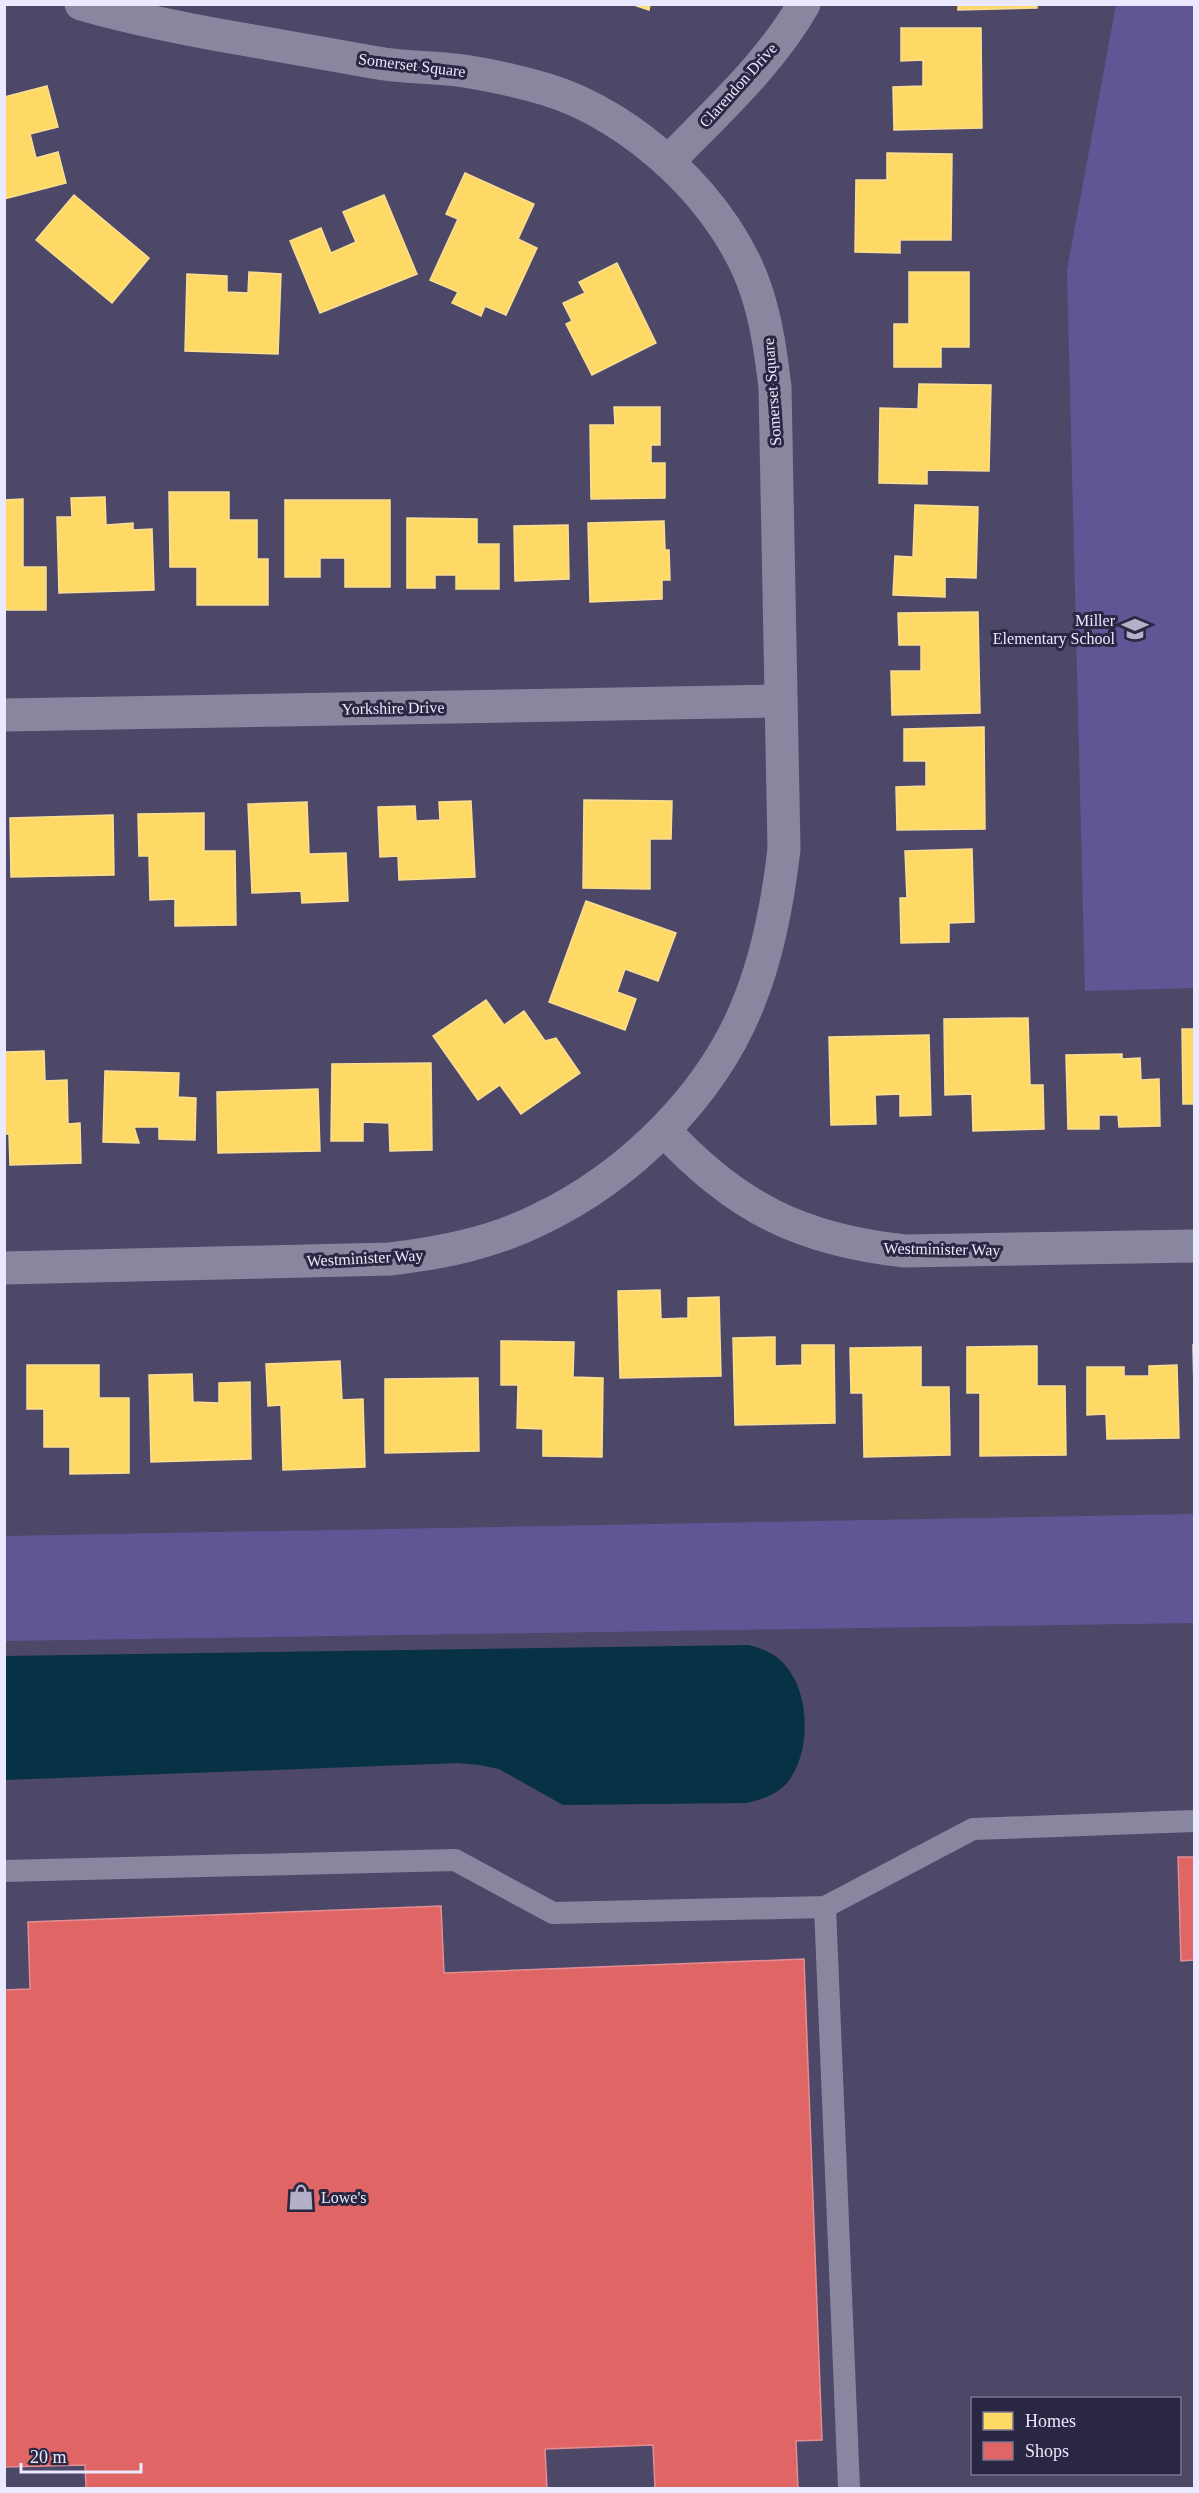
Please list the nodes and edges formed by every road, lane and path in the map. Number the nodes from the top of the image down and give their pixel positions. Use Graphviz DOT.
graph roads {
  1 [pos="81,4"];
  2 [pos="804,4"];
  3 [pos="668,162"];
  4 [pos="781,701"];
  5 [pos="4,715"];
  6 [pos="664,1130"];
  7 [pos="1194,1246"];
  8 [pos="4,1268"];
  9 [pos="1194,1821"];
  10 [pos="4,1871"];
  11 [pos="825,1907"];
  12 [pos="849,2488"];
  1 -- 3 [label="street, Somerset Square"];
  2 -- 3 [label="street, Clarendon Drive"];
  3 -- 4 [label="street, Somerset Square"];
  4 -- 5 [label="street, Yorkshire Drive"];
  4 -- 6 [label="street, Somerset Square"];
  6 -- 7 [label="street, Westminister Way"];
  6 -- 8 [label="street, Westminister Way"];
  9 -- 11 [label="lane"];
  10 -- 11 [label="lane"];
  11 -- 12 [label="lane"];
}
